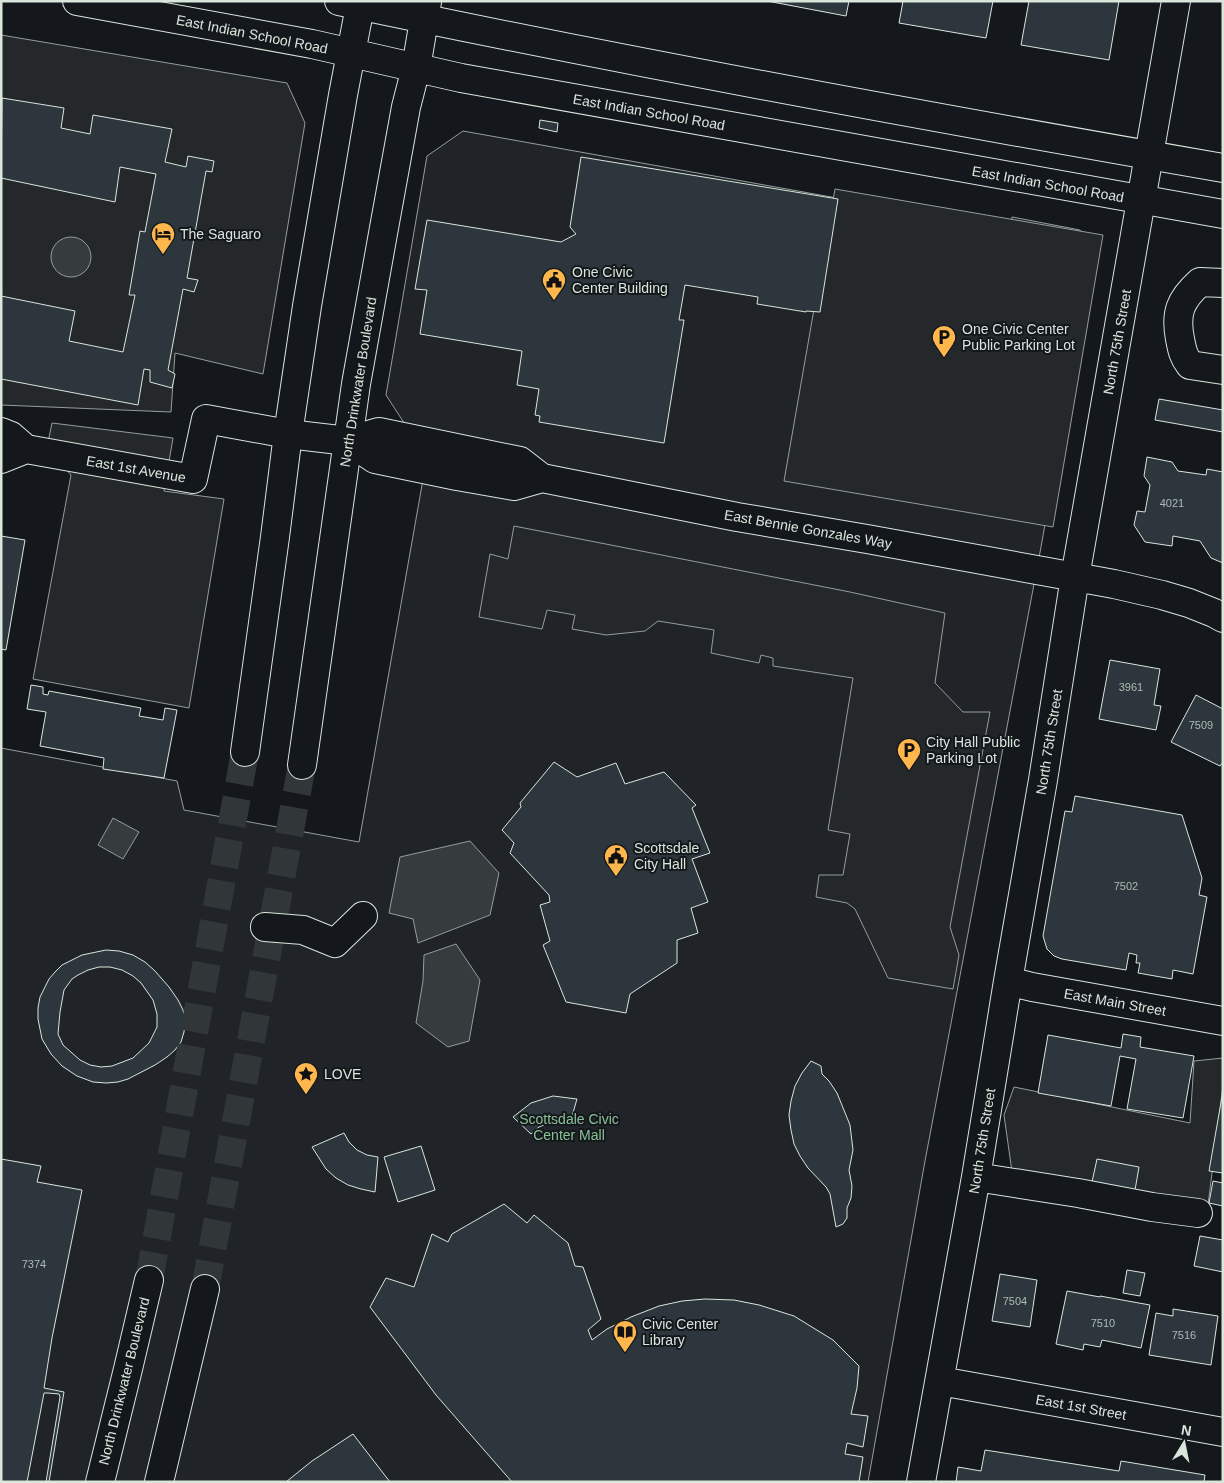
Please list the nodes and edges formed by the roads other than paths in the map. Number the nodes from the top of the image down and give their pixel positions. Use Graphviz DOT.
graph roads {
  1 [pos="77,1"];
  2 [pos="1176,1"];
  3 [pos="353,3"];
  4 [pos="426,10"];
  5 [pos="352,54"];
  6 [pos="416,68"];
  7 [pos="1149,155"];
  8 [pos="1223,168"];
  9 [pos="1140,200"];
  10 [pos="1223,214"];
  11 [pos="1223,283"];
  12 [pos="1223,370"];
  13 [pos="1,432"];
  14 [pos="288,434"];
  15 [pos="348,441"];
  16 [pos="26,450"];
  17 [pos="1,459"];
  18 [pos="1075,577"];
  19 [pos="1223,618"];
  20 [pos="245,752"];
  21 [pos="302,765"];
  22 [pos="363,916"];
  23 [pos="265,927"];
  24 [pos="1008,981"];
  25 [pos="1223,1021"];
  26 [pos="976,1177"];
  27 [pos="1198,1213"];
  28 [pos="149,1280"];
  29 [pos="205,1289"];
  30 [pos="940,1381"];
  31 [pos="1223,1432"];
  32 [pos="100,1482"];
  33 [pos="159,1482"];
  34 [pos="921,1482"];
  1 -- 5 [label="main road, East Indian School Road"];
  2 -- 7 [label="main road, North 75th Street"];
  3 -- 4 [label="main road"];
  3 -- 5 [label="main road"];
  4 -- 6 [label="main road, North Drinkwater Boulevard"];
  4 -- 7 [label="main road"];
  5 -- 6 [label="main road, East Indian School Road"];
  5 -- 14 [label="main road"];
  6 -- 9 [label="main road, East Indian School Road"];
  6 -- 15 [label="main road, North Drinkwater Boulevard"];
  7 -- 8 [label="main road"];
  7 -- 9 [label="main road, North 75th Street"];
  9 -- 10 [label="main road, East Indian School Road"];
  9 -- 18 [label="main road, North 75th Street"];
  11 -- 12 [label="main road"];
  13 -- 16 [label="main road, East 1st Avenue"];
  14 -- 15 [label="main road, East 1st Avenue"];
  14 -- 16 [label="main road, East 1st Avenue"];
  14 -- 20 [label="main road"];
  15 -- 18 [label="main road, East Bennie Gonzales Way"];
  15 -- 21 [label="main road, North Drinkwater Boulevard"];
  16 -- 17 [label="main road, East 1st Avenue"];
  18 -- 19 [label="main road, East Bennie Gonzales Way"];
  18 -- 24 [label="main road, North 75th Street"];
  22 -- 23 [label="main road"];
  24 -- 25 [label="main road, East Main Street"];
  24 -- 26 [label="main road, North 75th Street"];
  26 -- 27 [label="main road"];
  26 -- 30 [label="main road, North 75th Street"];
  28 -- 32 [label="main road, North Drinkwater Boulevard"];
  29 -- 33 [label="main road"];
  30 -- 31 [label="main road, East 1st Street"];
  30 -- 34 [label="main road, North 75th Street"];
}
